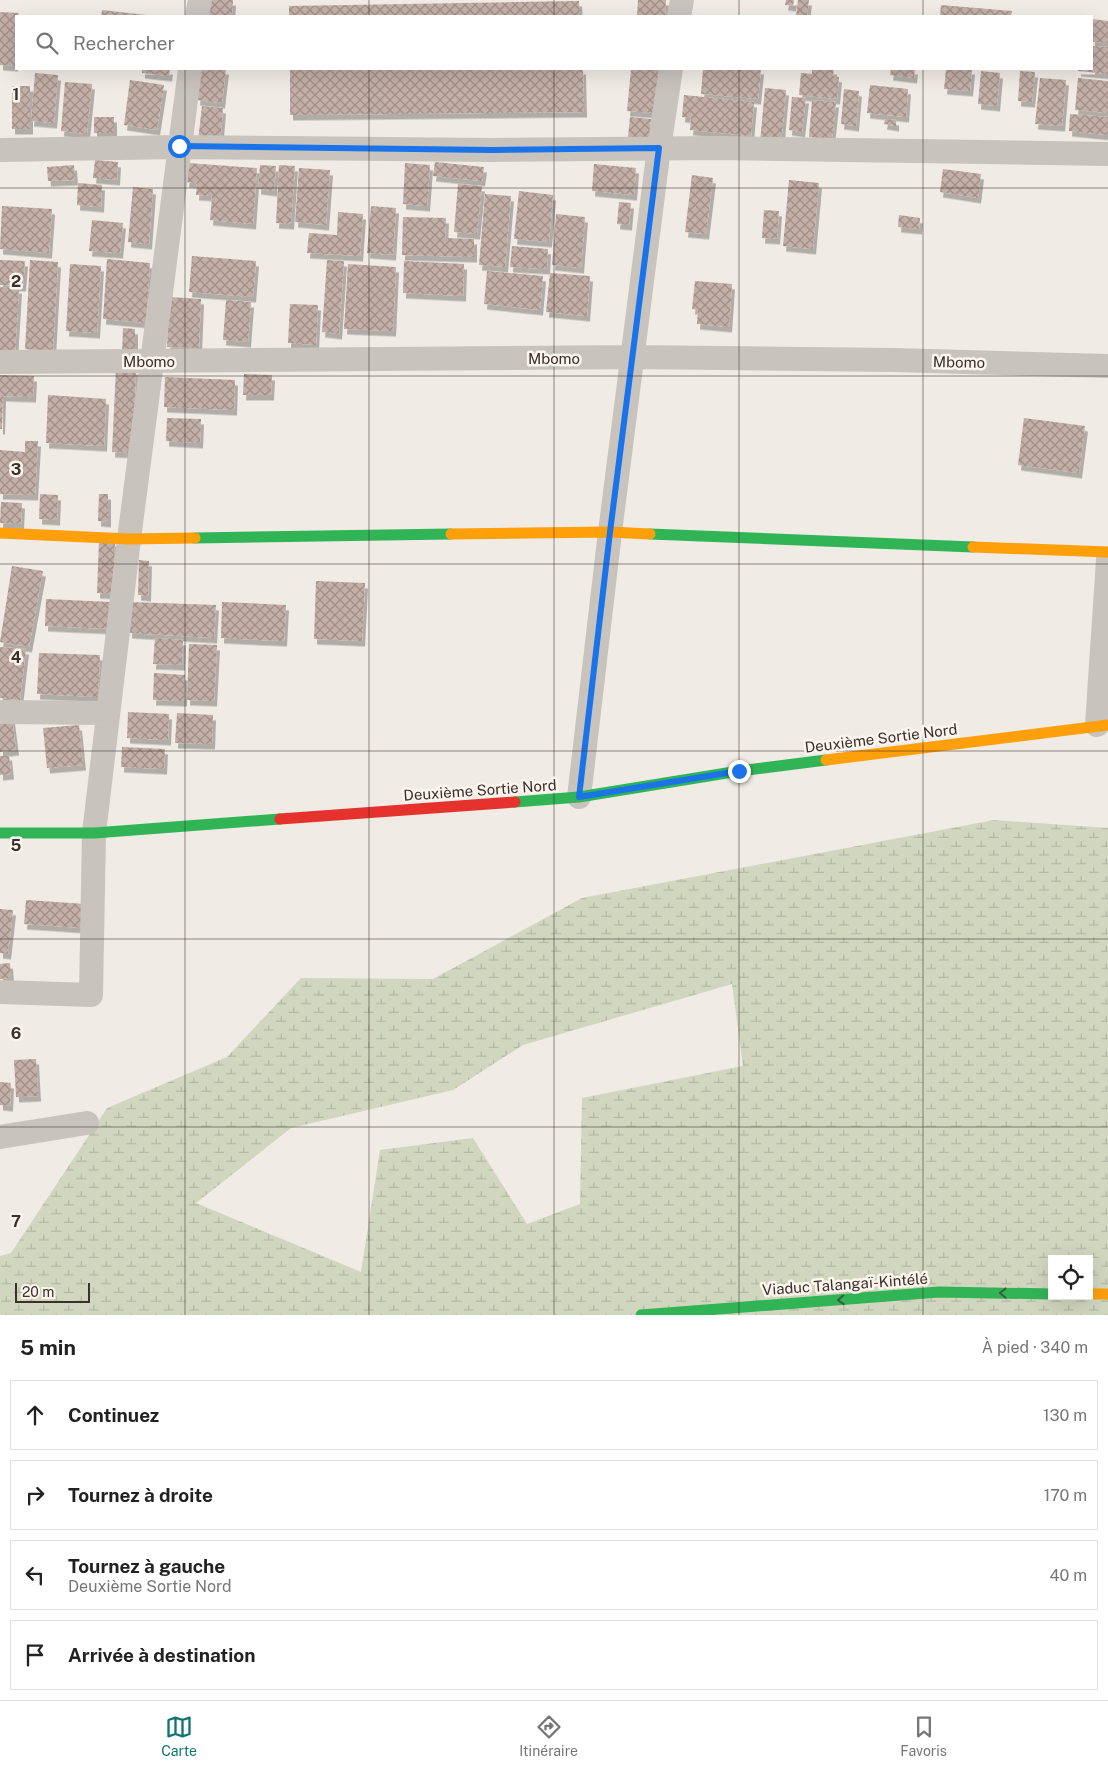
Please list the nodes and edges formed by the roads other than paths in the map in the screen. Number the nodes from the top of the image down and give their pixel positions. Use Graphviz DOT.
graph roads {
  1 [pos="200,0"];
  2 [pos="682,0"];
  3 [pos="197,15"];
  4 [pos="679,15"];
  5 [pos="190,70"];
  6 [pos="671,70"];
  7 [pos="179,146"];
  8 [pos="659,148"];
  9 [pos="0,150"];
  10 [pos="1108,154"];
  11 [pos="633,357"];
  12 [pos="153,361"];
  13 [pos="0,362"];
  14 [pos="1108,366"];
  15 [pos="610,532"];
  16 [pos="0,533"];
  17 [pos="129,539"];
  18 [pos="1108,552"];
  19 [pos="1108,560"];
  20 [pos="0,712"];
  21 [pos="107,713"];
  22 [pos="1103,725"];
  23 [pos="579,797"];
  24 [pos="0,833"];
  25 [pos="94,833"];
  26 [pos="0,992"];
  27 [pos="87,1123"];
  28 [pos="0,1137"];
  29 [pos="1048,1294"];
  30 [pos="1093,1294"];
  31 [pos="1108,1294"];
  32 [pos="641,1315"];
  1 -- 3 [label="street"];
  2 -- 4 [label="street"];
  5 -- 7 [label="street"];
  6 -- 8 [label="street"];
  7 -- 8 [label="street"];
  7 -- 9 [label="street"];
  7 -- 12 [label="street"];
  8 -- 10 [label="street"];
  8 -- 11 [label="street"];
  11 -- 12 [label="street, Mbomo"];
  11 -- 14 [label="street, Mbomo"];
  11 -- 15 [label="street"];
  12 -- 13 [label="street, Mbomo"];
  12 -- 17 [label="street"];
  15 -- 17 [label="main road"];
  15 -- 18 [label="main road"];
  15 -- 23 [label="street"];
  16 -- 17 [label="main road"];
  17 -- 21 [label="street"];
  19 -- 22 [label="street"];
  20 -- 21 [label="street"];
  21 -- 25 [label="street"];
  22 -- 23 [label="main road, Deuxième Sortie Nord"];
  23 -- 25 [label="main road, Deuxième Sortie Nord"];
  24 -- 25 [label="main road, Deuxième Sortie Nord"];
  25 -- 26 [label="street"];
  27 -- 28 [label="street"];
  29 -- 32 [label="main road, Viaduc Talangaï-Kintélé, one-way"];
  30 -- 31 [label="main road"];
}
